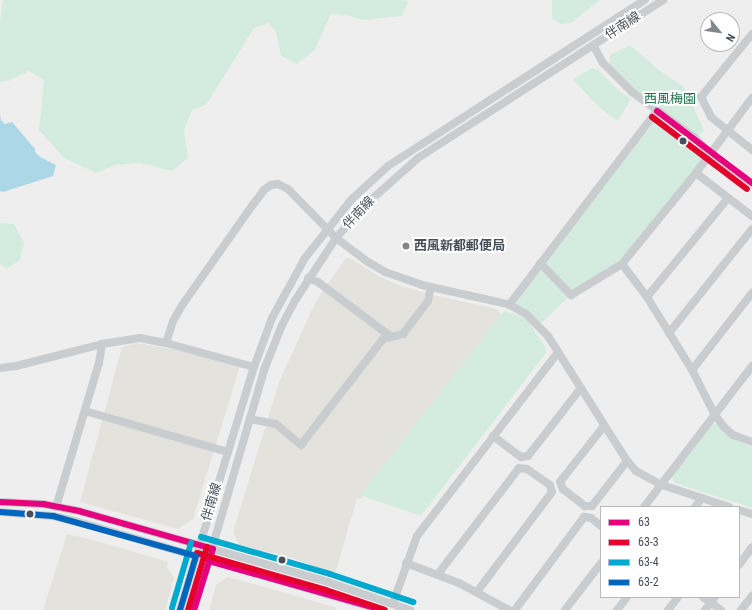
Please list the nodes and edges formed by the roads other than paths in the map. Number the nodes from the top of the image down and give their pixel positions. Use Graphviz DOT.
graph roads {
  1 [pos="645,0"];
  2 [pos="663,0"];
  3 [pos="752,34"];
  4 [pos="593,45"];
  5 [pos="752,98"];
  6 [pos="657,111"];
  7 [pos="727,131"];
  8 [pos="752,150"];
  9 [pos="710,152"];
  10 [pos="696,173"];
  11 [pos="752,183"];
  12 [pos="728,198"];
  13 [pos="752,216"];
  14 [pos="752,228"];
  15 [pos="328,230"];
  16 [pos="336,238"];
  17 [pos="540,263"];
  18 [pos="622,264"];
  19 [pos="308,278"];
  20 [pos="431,287"];
  21 [pos="752,294"];
  22 [pos="647,297"];
  23 [pos="509,305"];
  24 [pos="669,333"];
  25 [pos="390,336"];
  26 [pos="166,343"];
  27 [pos="102,344"];
  28 [pos="558,352"];
  29 [pos="752,366"];
  30 [pos="254,367"];
  31 [pos="0,368"];
  32 [pos="692,370"];
  33 [pos="580,388"];
  34 [pos="85,411"];
  35 [pos="715,415"];
  36 [pos="250,418"];
  37 [pos="604,426"];
  38 [pos="752,434"];
  39 [pos="493,436"];
  40 [pos="749,442"];
  41 [pos="228,452"];
  42 [pos="627,461"];
  43 [pos="660,485"];
  44 [pos="702,498"];
  45 [pos="0,502"];
  46 [pos="645,506"];
  47 [pos="696,506"];
  48 [pos="726,506"];
  49 [pos="56,507"];
  50 [pos="0,512"];
  51 [pos="740,513"];
  52 [pos="752,514"];
  53 [pos="600,525"];
  54 [pos="199,544"];
  55 [pos="752,547"];
  56 [pos="213,549"];
  57 [pos="196,556"];
  58 [pos="209,561"];
  59 [pos="406,564"];
  60 [pos="600,564"];
  61 [pos="740,564"];
  62 [pos="438,574"];
  63 [pos="477,592"];
  64 [pos="752,596"];
  65 [pos="626,598"];
  66 [pos="677,598"];
  67 [pos="713,600"];
  68 [pos="393,603"];
  69 [pos="180,610"];
  70 [pos="194,610"];
  71 [pos="382,610"];
  72 [pos="410,610"];
  73 [pos="509,610"];
  74 [pos="515,610"];
  75 [pos="565,610"];
  76 [pos="617,610"];
  77 [pos="668,610"];
  78 [pos="705,610"];
  79 [pos="721,610"];
  80 [pos="741,610"];
  1 -- 15 [label="street, 伴南線"];
  2 -- 4 [label="street, 伴南線"];
  3 -- 7 [label="street"];
  4 -- 6 [label="street"];
  4 -- 16 [label="street, 伴南線"];
  5 -- 7 [label="street"];
  6 -- 9 [label="street"];
  6 -- 17 [label="street"];
  7 -- 8 [label="street"];
  7 -- 9 [label="street"];
  9 -- 10 [label="street"];
  9 -- 11 [label="street"];
  10 -- 12 [label="street"];
  10 -- 18 [label="street"];
  12 -- 13 [label="street"];
  12 -- 22 [label="street"];
  14 -- 24 [label="street"];
  15 -- 16 [label="street"];
  15 -- 26 [label="street"];
  15 -- 30 [label="street, 伴南線"];
  16 -- 19 [label="street, 伴南線"];
  16 -- 20 [label="street"];
  17 -- 18 [label="street"];
  17 -- 23 [label="street"];
  18 -- 22 [label="street"];
  19 -- 25 [label="street"];
  19 -- 36 [label="street, 伴南線"];
  20 -- 23 [label="street"];
  20 -- 25 [label="street"];
  21 -- 32 [label="street"];
  22 -- 24 [label="street"];
  23 -- 28 [label="street"];
  24 -- 32 [label="street"];
  25 -- 36 [label="street"];
  26 -- 27 [label="street"];
  26 -- 30 [label="street"];
  27 -- 31 [label="street"];
  27 -- 34 [label="street"];
  28 -- 33 [label="street"];
  28 -- 39 [label="street"];
  29 -- 35 [label="street"];
  30 -- 41 [label="street, 伴南線"];
  32 -- 35 [label="street"];
  33 -- 37 [label="street"];
  33 -- 39 [label="street"];
  34 -- 41 [label="street"];
  34 -- 49 [label="street"];
  35 -- 40 [label="street"];
  35 -- 43 [label="street"];
  36 -- 56 [label="street, 伴南線"];
  37 -- 42 [label="street"];
  37 -- 42 [label="street"];
  38 -- 40 [label="street"];
  39 -- 59 [label="street"];
  41 -- 54 [label="street, 伴南線"];
  42 -- 43 [label="street"];
  43 -- 44 [label="street"];
  43 -- 46 [label="street"];
  44 -- 47 [label="street"];
  44 -- 48 [label="street"];
  45 -- 49 [label="street"];
  49 -- 54 [label="street"];
  50 -- 57 [label="street"];
  51 -- 52 [label="street"];
  53 -- 74 [label="street"];
  54 -- 56 [label="street"];
  54 -- 57 [label="street, 伴南線"];
  55 -- 61 [label="street"];
  56 -- 58 [label="street, 伴南線"];
  56 -- 68 [label="street"];
  57 -- 58 [label="street"];
  57 -- 69 [label="street, 伴南線"];
  58 -- 70 [label="street, 伴南線"];
  58 -- 71 [label="street"];
  59 -- 62 [label="street"];
  59 -- 68 [label="street"];
  60 -- 75 [label="street"];
  62 -- 63 [label="street"];
  62 -- 63 [label="street"];
  63 -- 73 [label="street"];
  64 -- 80 [label="street"];
  65 -- 76 [label="street"];
  66 -- 77 [label="street"];
  67 -- 78 [label="street"];
  67 -- 79 [label="street"];
  68 -- 72 [label="street"];
}
